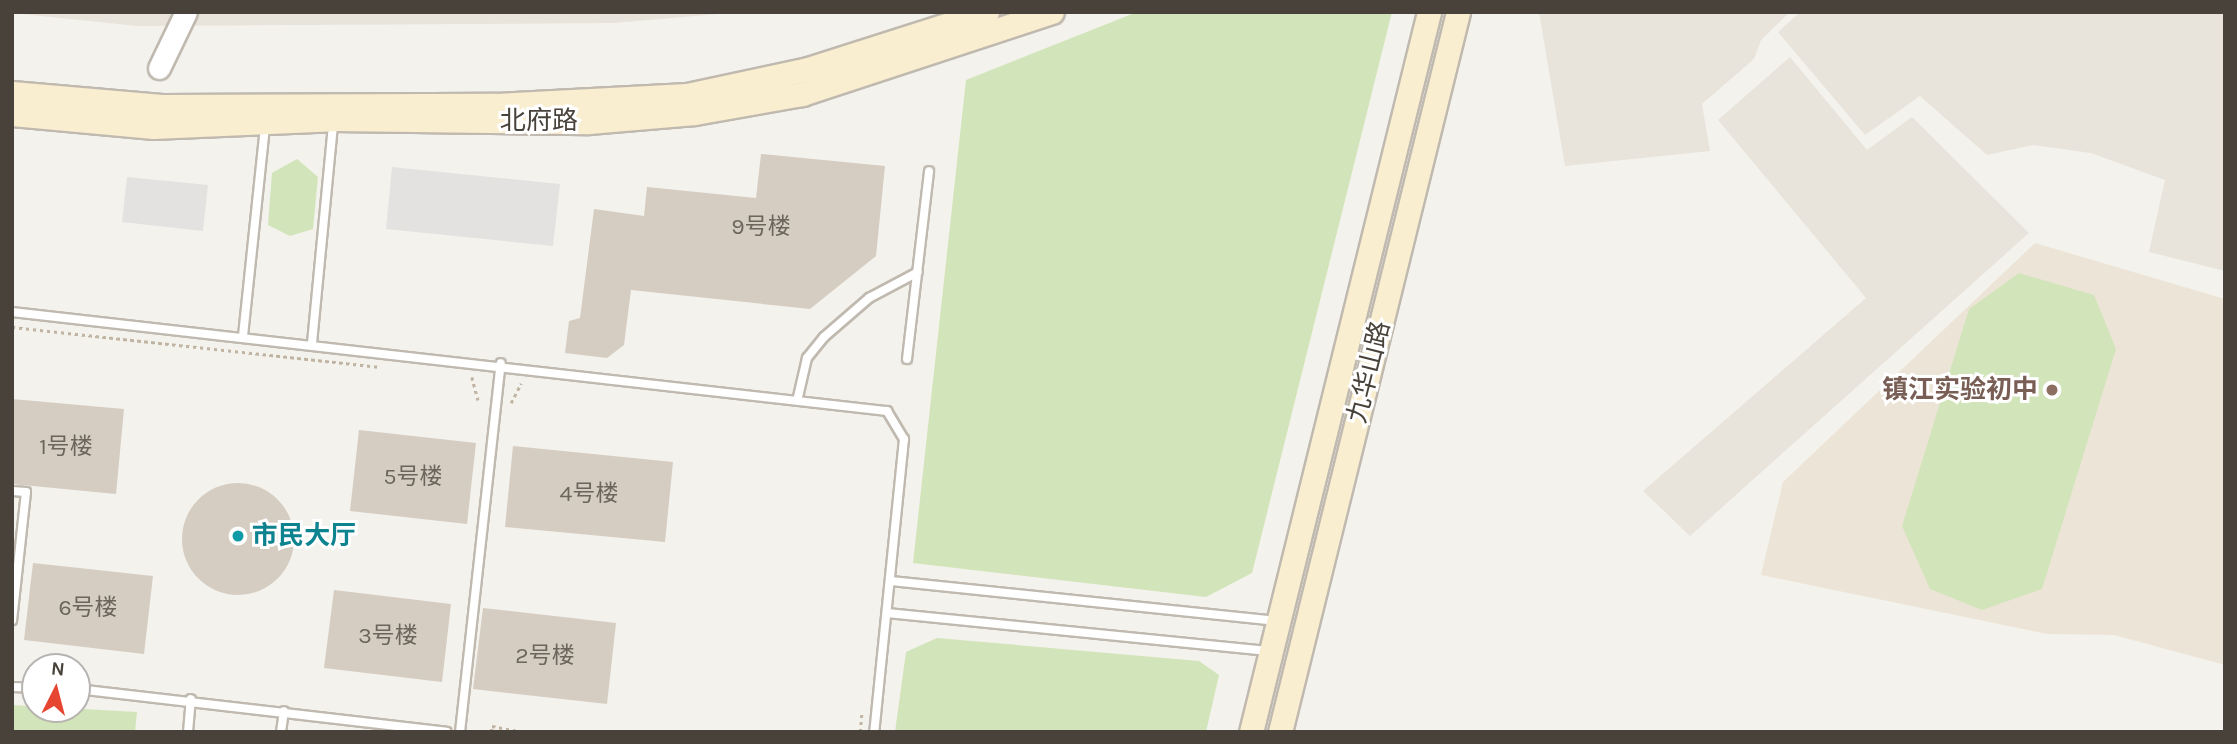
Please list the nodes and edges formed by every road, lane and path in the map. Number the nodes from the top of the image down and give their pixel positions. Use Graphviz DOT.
graph roads {
  1 [pos="186,12"];
  2 [pos="987,12"];
  3 [pos="1052,12"];
  4 [pos="1429,12"];
  5 [pos="1458,12"];
  6 [pos="950,19"];
  7 [pos="946,52"];
  8 [pos="159,68"];
  9 [pos="12,93"];
  10 [pos="12,114"];
  11 [pos="333,119"];
  12 [pos="265,122"];
  13 [pos="929,171"];
  14 [pos="918,272"];
  15 [pos="12,312"];
  16 [pos="12,327"];
  17 [pos="243,336"];
  18 [pos="312,343"];
  19 [pos="907,359"];
  20 [pos="501,363"];
  21 [pos="391,369"];
  22 [pos="458,376"];
  23 [pos="528,382"];
  24 [pos="798,397"];
  25 [pos="478,400"];
  26 [pos="511,403"];
  27 [pos="12,491"];
  28 [pos="891,581"];
  29 [pos="887,613"];
  30 [pos="12,620"];
  31 [pos="1277,621"];
  32 [pos="1269,651"];
  33 [pos="91,690"];
  34 [pos="191,699"];
  35 [pos="863,704"];
  36 [pos="284,711"];
  37 [pos="188,732"];
  38 [pos="281,732"];
  39 [pos="447,732"];
  40 [pos="460,732"];
  41 [pos="491,732"];
  42 [pos="522,732"];
  43 [pos="860,732"];
  44 [pos="874,732"];
  45 [pos="1251,732"];
  46 [pos="1280,732"];
  1 -- 8 [label="street"];
  2 -- 6 [label="main road, 北府路"];
  3 -- 7 [label="main road, 北府路"];
  4 -- 31 [label="main road, 九华山路"];
  5 -- 46 [label="main road, 九华山路"];
  6 -- 7 [label="street"];
  6 -- 9 [label="main road, 北府路"];
  7 -- 11 [label="main road, 北府路"];
  10 -- 12 [label="main road, 北府路"];
  11 -- 12 [label="main road, 北府路"];
  11 -- 18 [label="lane"];
  12 -- 17 [label="lane"];
  13 -- 14 [label="lane"];
  14 -- 19 [label="lane"];
  14 -- 24 [label="lane"];
  15 -- 17 [label="lane"];
  16 -- 21 [label="path"];
  17 -- 18 [label="lane"];
  18 -- 20 [label="lane"];
  20 -- 24 [label="lane"];
  20 -- 40 [label="lane"];
  22 -- 25 [label="path"];
  23 -- 26 [label="path"];
  24 -- 28 [label="lane"];
  27 -- 30 [label="lane"];
  28 -- 29 [label="lane"];
  28 -- 31 [label="lane"];
  29 -- 32 [label="lane"];
  29 -- 44 [label="lane"];
  31 -- 32 [label="main road, 九华山路"];
  32 -- 45 [label="main road, 九华山路"];
  33 -- 34 [label="lane"];
  34 -- 36 [label="lane"];
  34 -- 37 [label="lane"];
  35 -- 43 [label="path"];
  36 -- 38 [label="lane"];
  36 -- 39 [label="lane"];
  41 -- 42 [label="path"];
}
